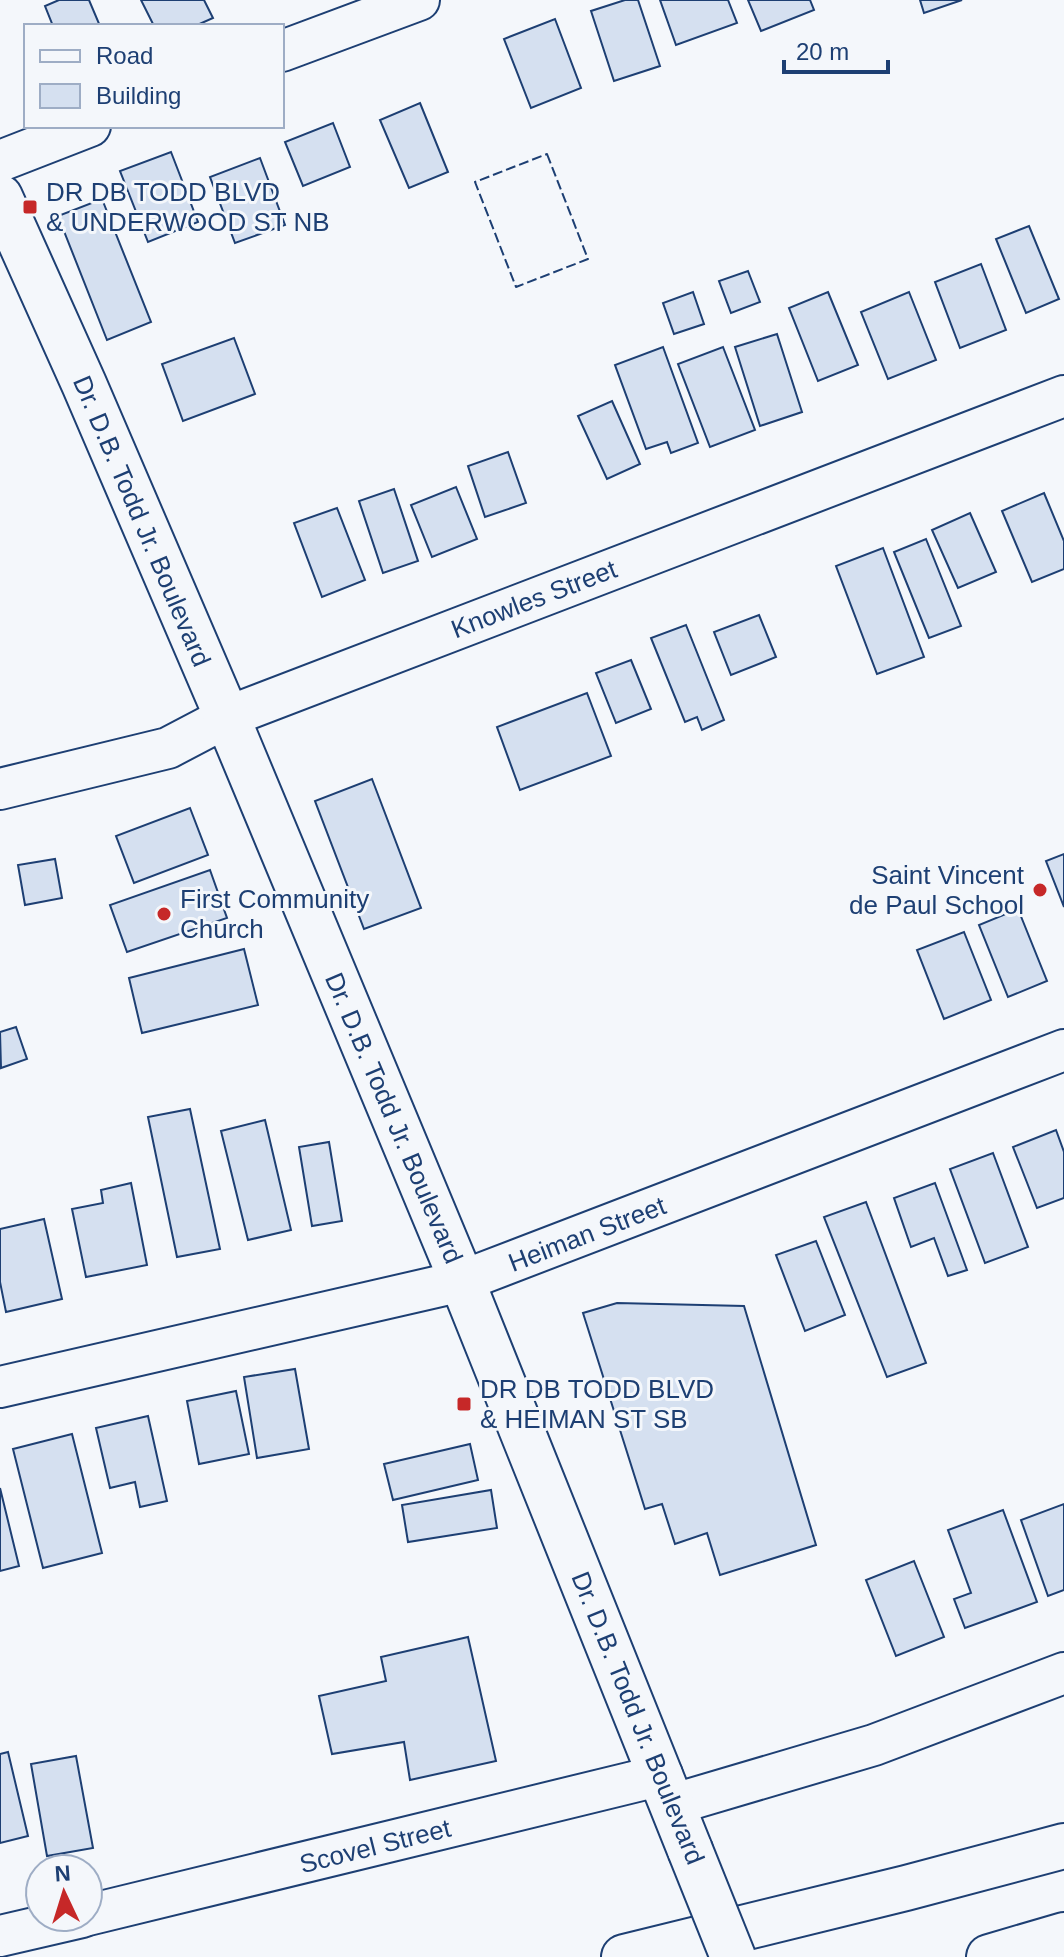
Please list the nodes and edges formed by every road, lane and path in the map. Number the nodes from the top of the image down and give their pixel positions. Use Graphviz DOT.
graph roads {
  1 [pos="419,0"];
  2 [pos="284,50"];
  3 [pos="85,128"];
  4 [pos="0,161"];
  5 [pos="0,197"];
  6 [pos="1064,396"];
  7 [pos="227,717"];
  8 [pos="0,789"];
  9 [pos="1064,1050"];
  10 [pos="462,1281"];
  11 [pos="0,1387"];
  12 [pos="1064,1673"];
  13 [pos="666,1790"];
  14 [pos="1064,1846"];
  15 [pos="104,1912"];
  16 [pos="24,1930"];
  17 [pos="1064,1935"];
  18 [pos="0,1936"];
  19 [pos="624,1957"];
  20 [pos="733,1957"];
  21 [pos="989,1957"];
  1 -- 2 [label="street"];
  3 -- 4 [label="street"];
  5 -- 7 [label="main road, Dr. D.B. Todd Jr. Boulevard"];
  6 -- 7 [label="street, Knowles Street"];
  7 -- 8 [label="street, Knowles Street"];
  7 -- 10 [label="main road, Dr. D.B. Todd Jr. Boulevard"];
  9 -- 10 [label="street, Heiman Street"];
  10 -- 11 [label="street, Heiman Street"];
  10 -- 13 [label="main road, Dr. D.B. Todd Jr. Boulevard"];
  12 -- 13 [label="street, Scovel Street"];
  13 -- 15 [label="street, Scovel Street"];
  13 -- 20 [label="main road, Dr. D.B. Todd Jr. Boulevard, bridge"];
  14 -- 19 [label="main road"];
  16 -- 18 [label="street"];
  17 -- 21 [label="main road"];
}
